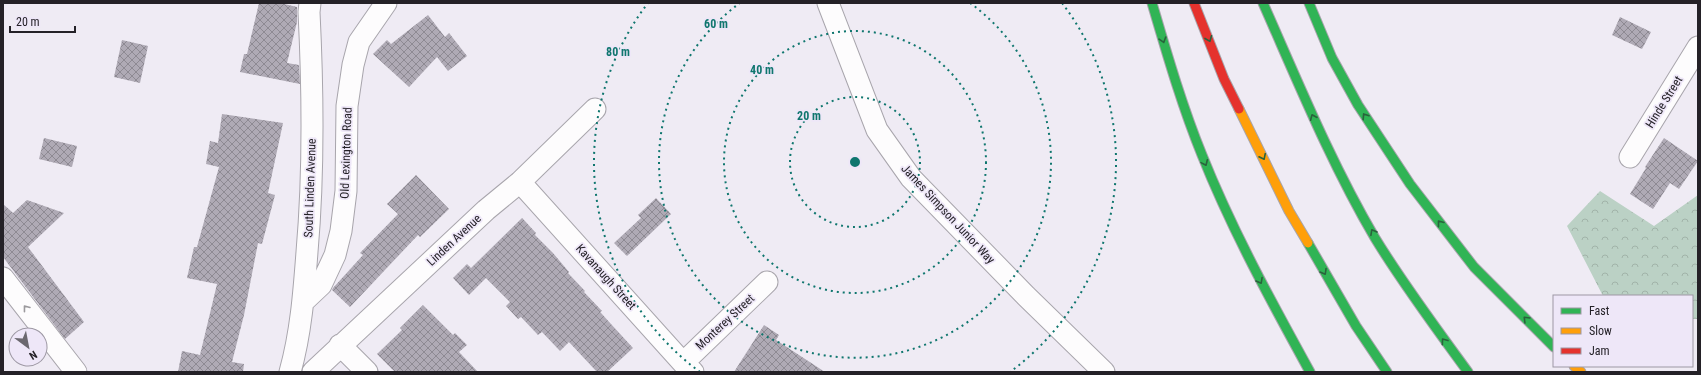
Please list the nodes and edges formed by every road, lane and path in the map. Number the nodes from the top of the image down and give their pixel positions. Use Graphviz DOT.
graph roads {
  1 [pos="310,3"];
  2 [pos="386,3"];
  3 [pos="828,3"];
  4 [pos="1152,3"];
  5 [pos="1194,3"];
  6 [pos="1263,3"];
  7 [pos="1309,3"];
  8 [pos="1698,47"];
  9 [pos="595,109"];
  10 [pos="1630,157"];
  11 [pos="520,182"];
  12 [pos="3,278"];
  13 [pos="767,282"];
  14 [pos="304,301"];
  15 [pos="340,346"];
  16 [pos="1553,346"];
  17 [pos="688,367"];
  18 [pos="76,372"];
  19 [pos="290,372"];
  20 [pos="313,372"];
  21 [pos="367,372"];
  22 [pos="1104,372"];
  23 [pos="1310,372"];
  24 [pos="1387,372"];
  25 [pos="1468,372"];
  1 -- 14 [label="street, South Linden Avenue"];
  2 -- 14 [label="street, Old Lexington Road"];
  3 -- 22 [label="street, James Simpson Junior Way"];
  4 -- 23 [label="highway, one-way"];
  5 -- 24 [label="highway, one-way"];
  25 -- 6 [label="highway, one-way"];
  16 -- 7 [label="highway, one-way"];
  8 -- 10 [label="street, Hinde Street"];
  9 -- 11 [label="street, Linden Avenue"];
  11 -- 15 [label="street, Linden Avenue"];
  11 -- 17 [label="street, Kavanaugh Street"];
  18 -- 12 [label="street, one-way"];
  13 -- 17 [label="street, Monterey Street"];
  14 -- 19 [label="street, South Linden Avenue"];
  15 -- 20 [label="street, Linden Avenue"];
  15 -- 21 [label="street"];
}
